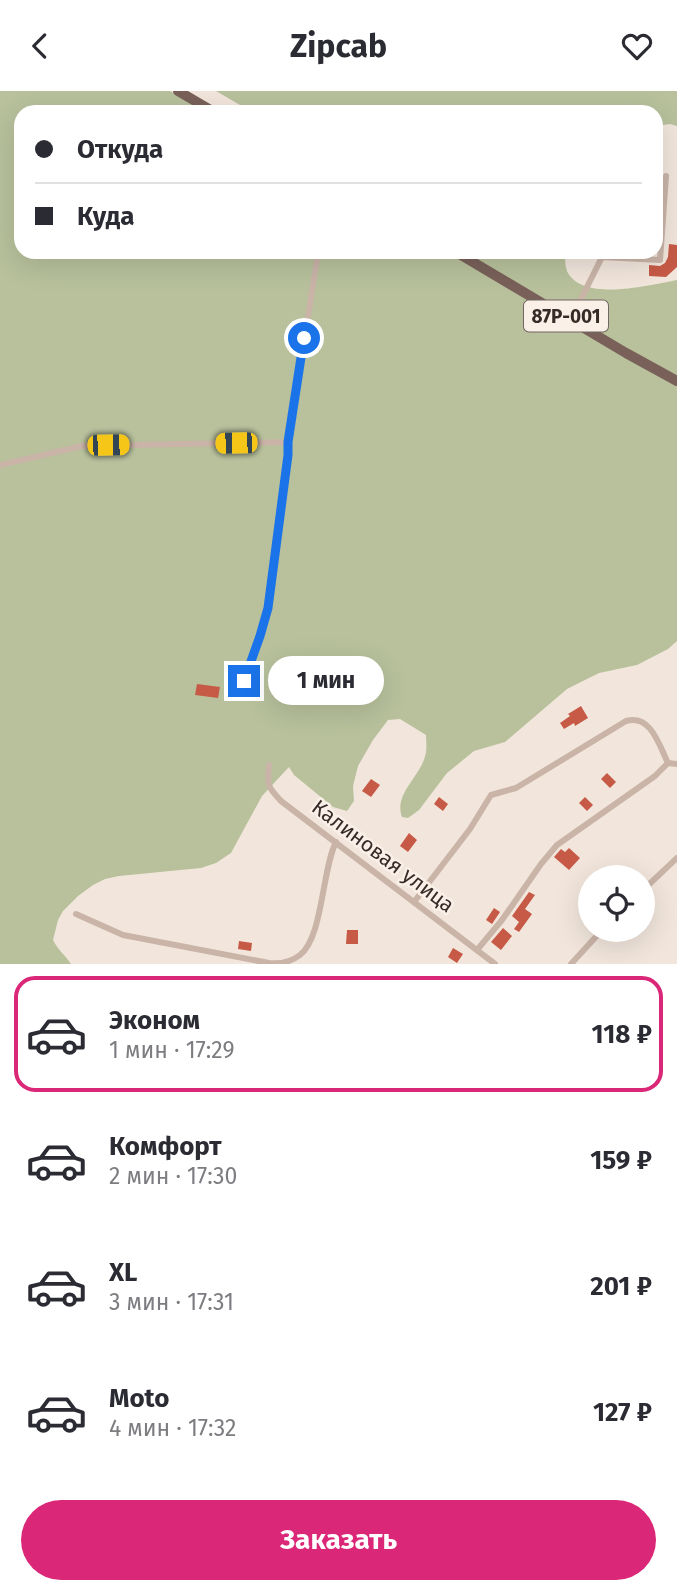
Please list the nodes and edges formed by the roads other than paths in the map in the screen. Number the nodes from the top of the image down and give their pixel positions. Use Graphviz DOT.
graph roads {
  1 [pos="177,91"];
  2 [pos="202,105"];
  3 [pos="666,176"];
  4 [pos="663,218"];
  5 [pos="317,259"];
  6 [pos="468,259"];
  7 [pos="600,259"];
  8 [pos="640,259"];
  9 [pos="660,259"];
  10 [pos="571,319"];
  11 [pos="677,380"];
  12 [pos="288,442"];
  13 [pos="0,465"];
  14 [pos="230,675"];
  15 [pos="668,763"];
  16 [pos="677,764"];
  17 [pos="269,765"];
  18 [pos="335,842"];
  19 [pos="677,857"];
  20 [pos="655,878"];
  21 [pos="414,902"];
  22 [pos="76,913"];
  23 [pos="591,942"];
  24 [pos="477,950"];
  25 [pos="495,964"];
  26 [pos="571,964"];
  1 -- 2 [label="main road"];
  3 -- 4 [label="street"];
  5 -- 12 [label="street"];
  6 -- 10 [label="main road, 87Р-001"];
  7 -- 10 [label="street"];
  8 -- 9 [label="street"];
  10 -- 11 [label="main road, 87Р-001"];
  12 -- 13 [label="street"];
  12 -- 14 [label="lane"];
  15 -- 16 [label="street"];
  15 -- 21 [label="street"];
  15 -- 24 [label="street"];
  17 -- 18 [label="street, Калиновая улица"];
  18 -- 21 [label="street, Калиновая улица"];
  18 -- 22 [label="street"];
  19 -- 20 [label="street"];
  21 -- 24 [label="street, Калиновая улица"];
  23 -- 26 [label="street"];
  24 -- 25 [label="street, Калиновая улица"];
}
